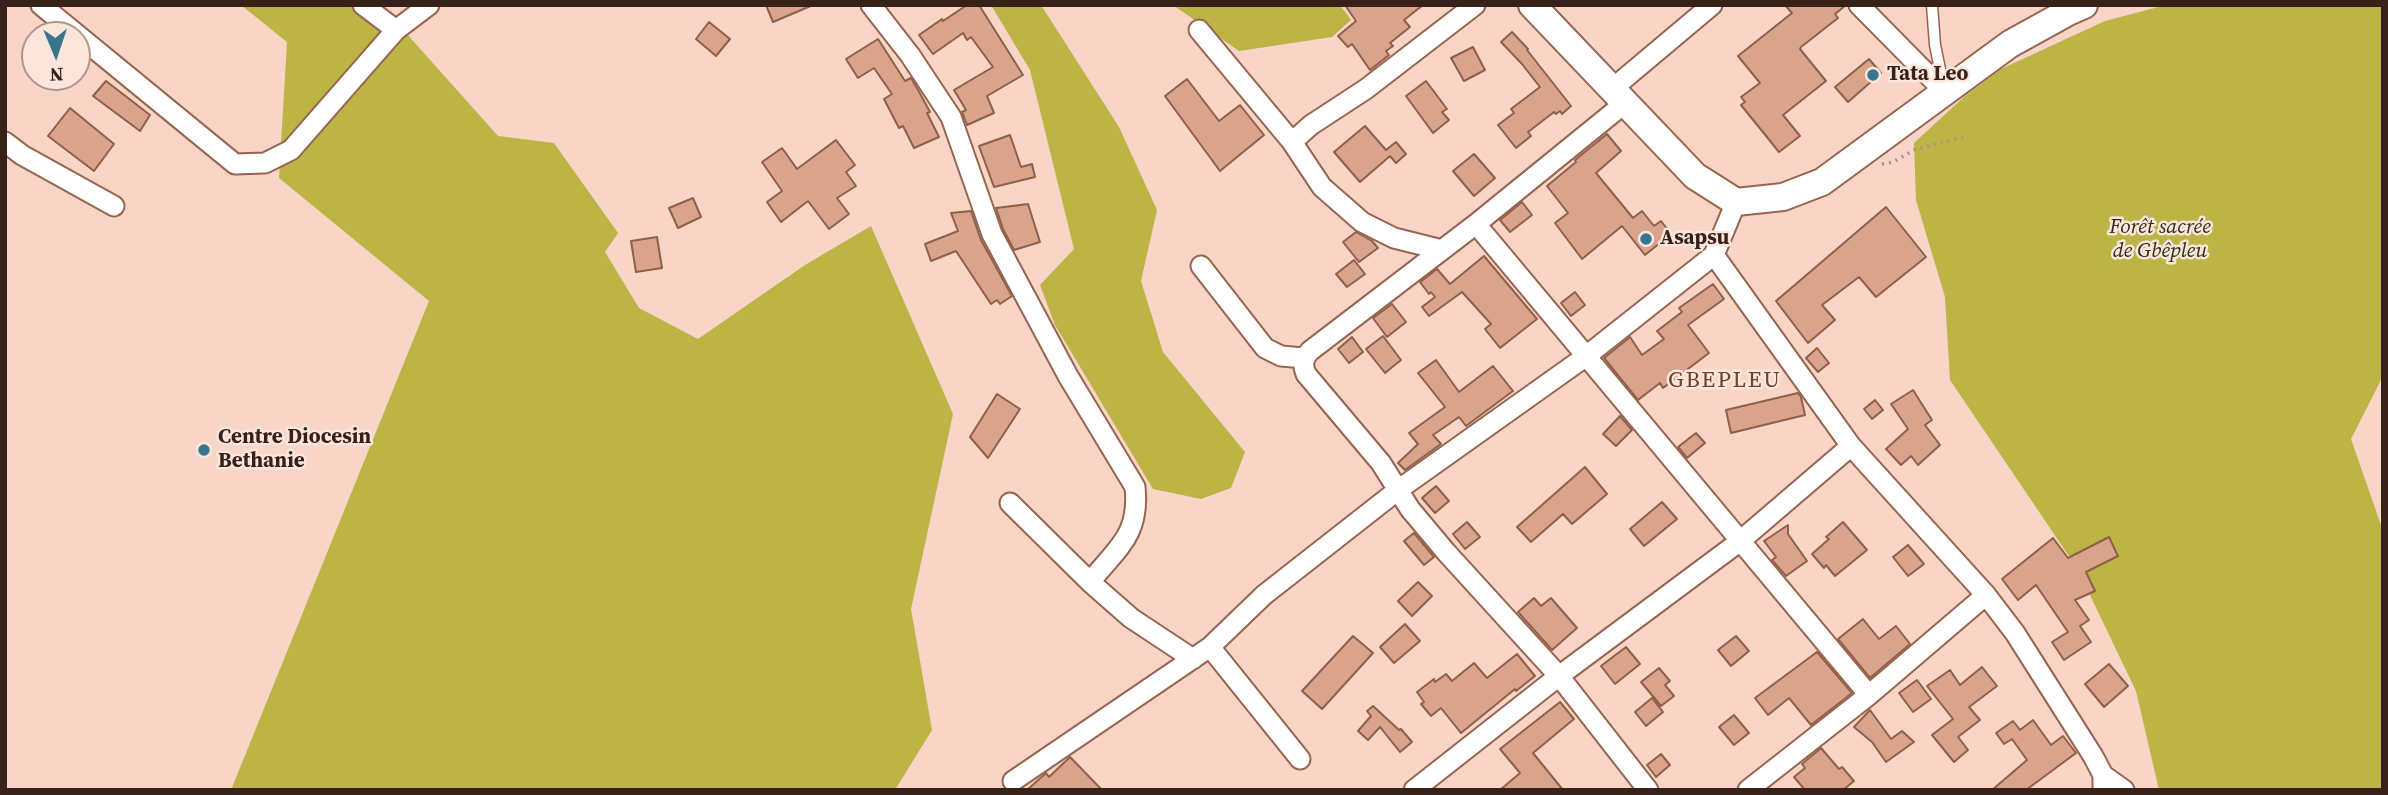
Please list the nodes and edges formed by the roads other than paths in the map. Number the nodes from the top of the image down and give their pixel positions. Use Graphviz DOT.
graph roads {
  1 [pos="41,5"];
  2 [pos="363,5"];
  3 [pos="429,5"];
  4 [pos="871,5"];
  5 [pos="1475,5"];
  6 [pos="1532,5"];
  7 [pos="1712,5"];
  8 [pos="1859,5"];
  9 [pos="1932,5"];
  10 [pos="2084,5"];
  11 [pos="396,30"];
  12 [pos="1199,30"];
  13 [pos="1944,91"];
  14 [pos="1618,96"];
  15 [pos="5,142"];
  16 [pos="1292,142"];
  17 [pos="1736,202"];
  18 [pos="114,206"];
  19 [pos="1476,224"];
  20 [pos="1442,250"];
  21 [pos="1714,255"];
  22 [pos="1201,266"];
  23 [pos="1304,358"];
  24 [pos="1585,358"];
  25 [pos="1851,446"];
  26 [pos="1398,490"];
  27 [pos="1010,503"];
  28 [pos="1739,542"];
  29 [pos="1090,582"];
  30 [pos="1986,595"];
  31 [pos="1210,646"];
  32 [pos="1193,659"];
  33 [pos="1559,676"];
  34 [pos="1868,695"];
  35 [pos="1300,759"];
  36 [pos="1013,781"];
  37 [pos="2103,782"];
  38 [pos="1414,790"];
  39 [pos="1648,790"];
  40 [pos="1748,790"];
  41 [pos="2124,790"];
  1 -- 11 [label="street"];
  2 -- 11 [label="street"];
  3 -- 11 [label="street"];
  4 -- 29 [label="street"];
  5 -- 16 [label="street"];
  6 -- 14 [label="main road"];
  7 -- 14 [label="street"];
  8 -- 13 [label="street"];
  9 -- 13 [label="lane"];
  10 -- 13 [label="main road"];
  12 -- 16 [label="street"];
  13 -- 17 [label="main road"];
  14 -- 17 [label="main road"];
  14 -- 19 [label="street"];
  15 -- 18 [label="street"];
  16 -- 20 [label="street"];
  17 -- 21 [label="street"];
  19 -- 20 [label="street"];
  19 -- 24 [label="street"];
  20 -- 23 [label="street"];
  21 -- 24 [label="street"];
  21 -- 25 [label="street"];
  22 -- 23 [label="street"];
  23 -- 26 [label="street"];
  24 -- 26 [label="street"];
  24 -- 28 [label="street"];
  25 -- 28 [label="street"];
  25 -- 30 [label="street"];
  26 -- 31 [label="street"];
  26 -- 33 [label="street"];
  27 -- 29 [label="street"];
  28 -- 33 [label="street"];
  28 -- 34 [label="street"];
  29 -- 32 [label="street"];
  30 -- 34 [label="street"];
  30 -- 37 [label="street"];
  31 -- 32 [label="street"];
  31 -- 35 [label="street"];
  32 -- 36 [label="street"];
  33 -- 38 [label="street"];
  33 -- 39 [label="street"];
  34 -- 40 [label="street"];
  37 -- 41 [label="street"];
}
